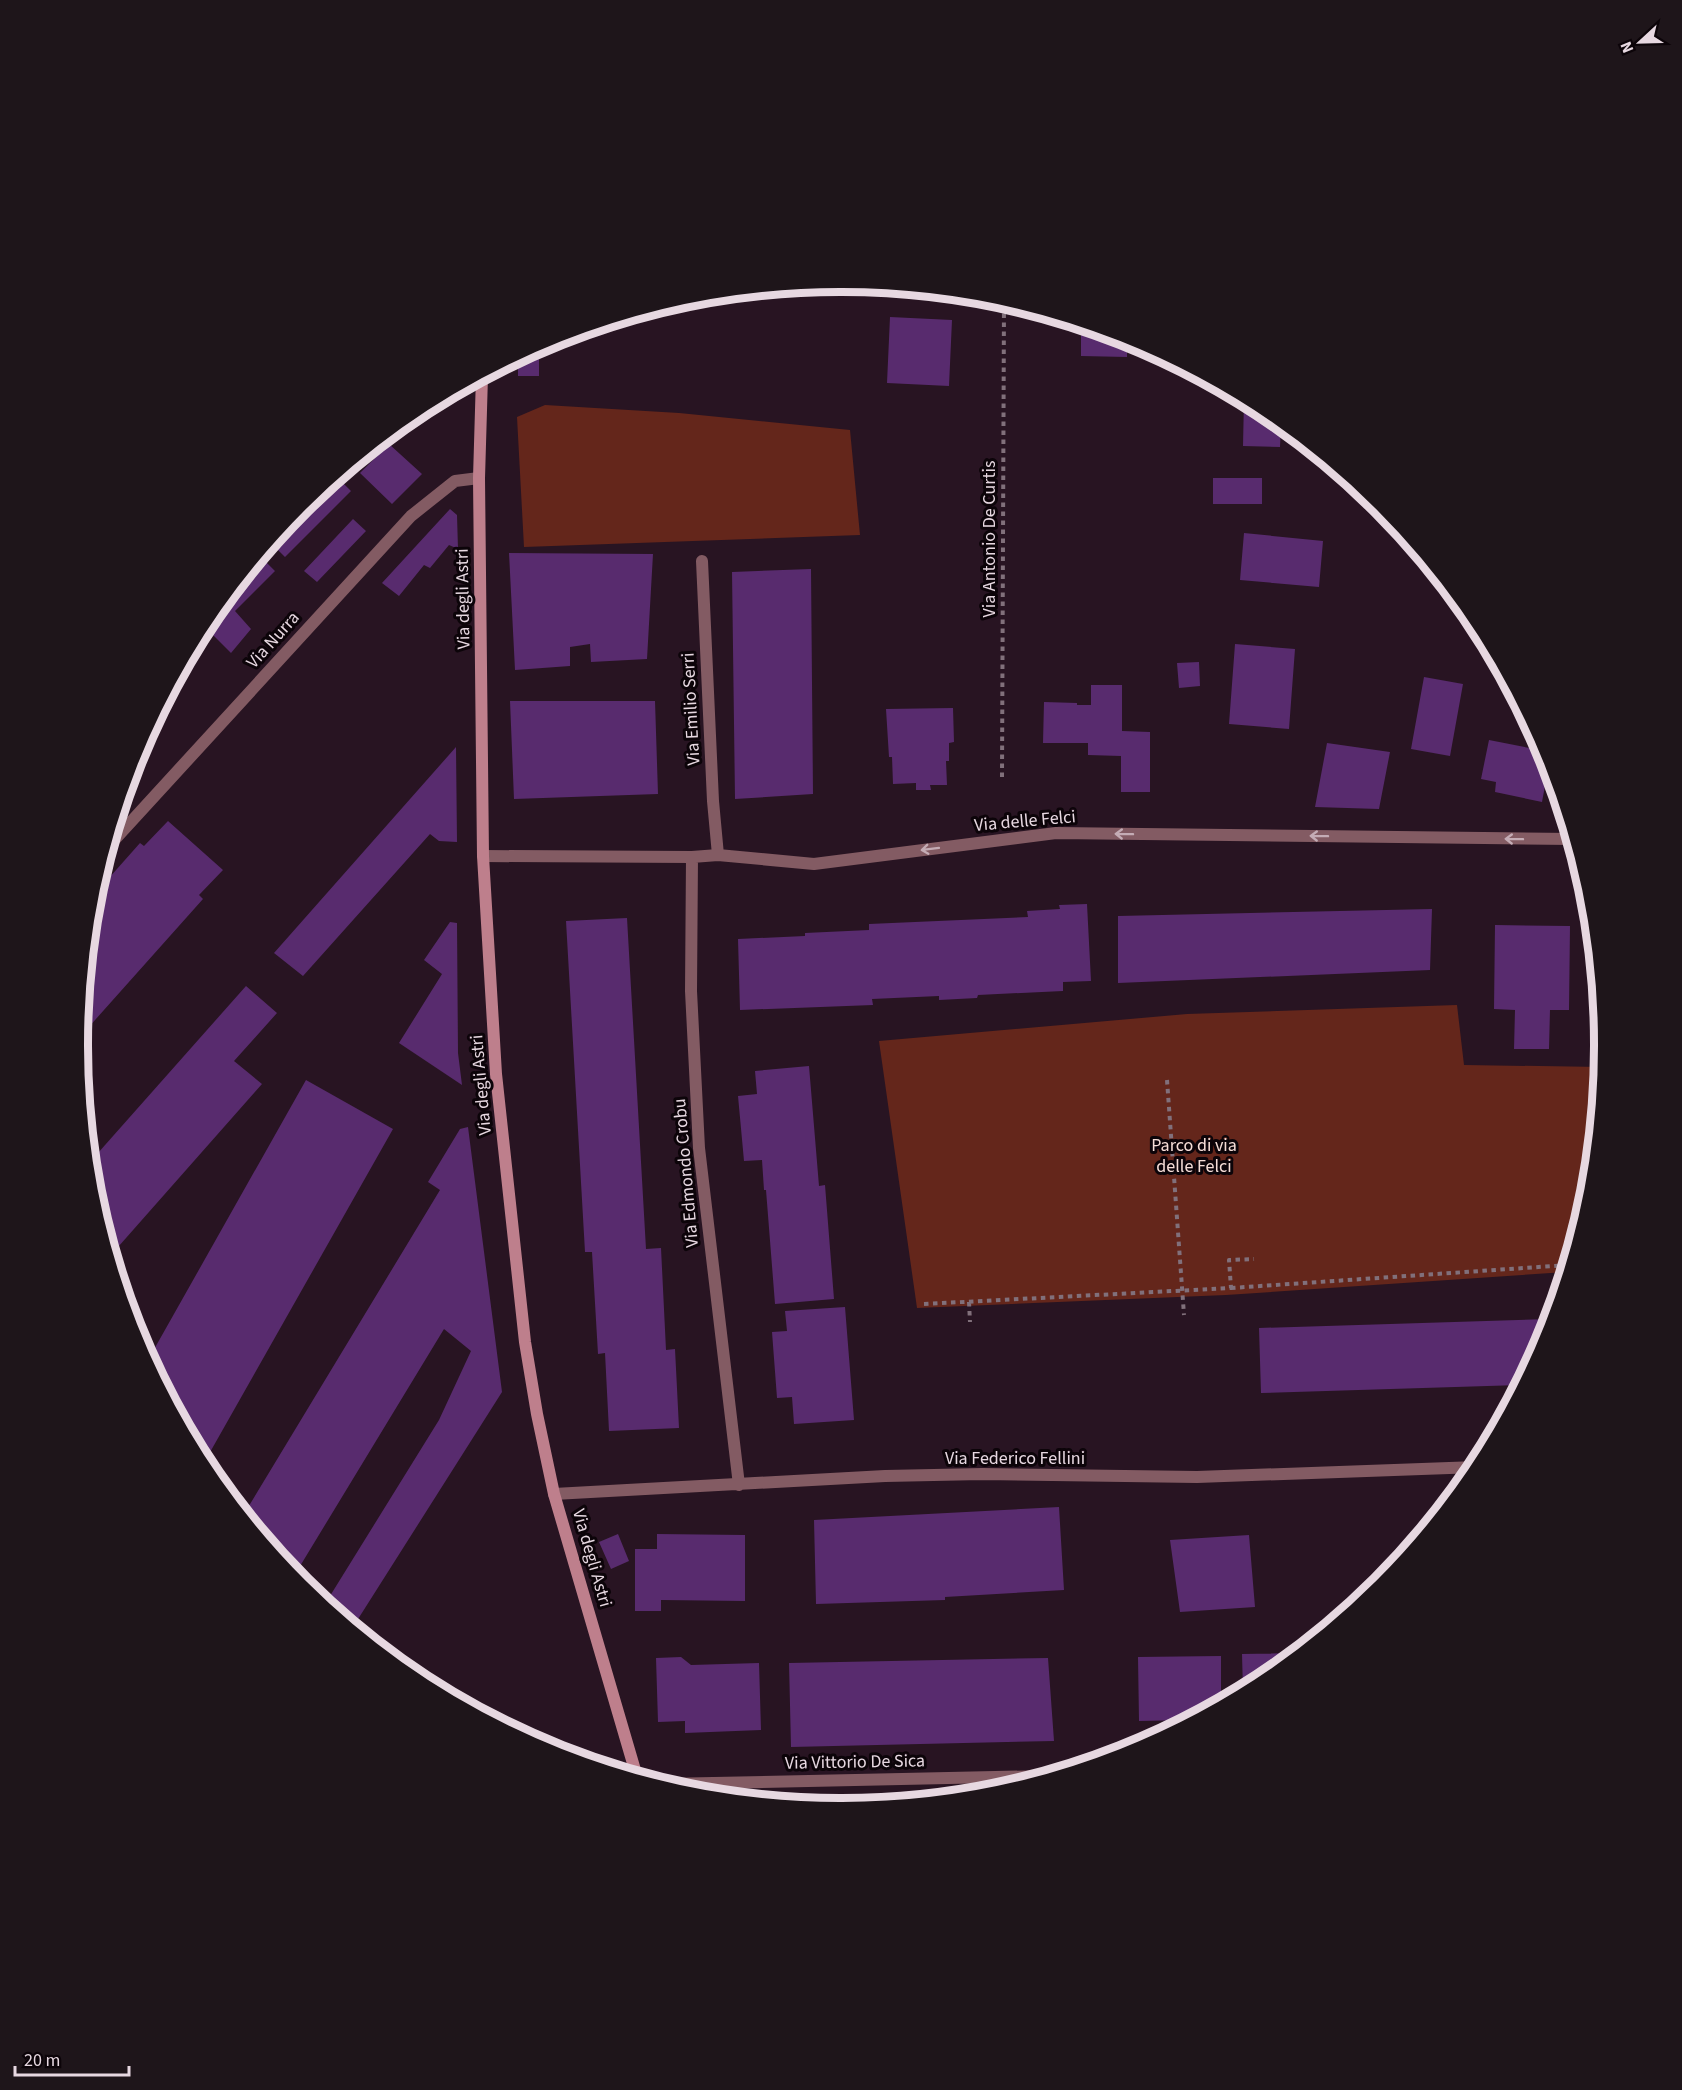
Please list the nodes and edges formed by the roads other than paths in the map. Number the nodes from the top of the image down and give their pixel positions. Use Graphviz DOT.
graph roads {
  1 [pos="482,384"];
  2 [pos="479,478"];
  3 [pos="702,561"];
  4 [pos="118,836"];
  5 [pos="1565,839"];
  6 [pos="718,855"];
  7 [pos="483,856"];
  8 [pos="692,857"];
  9 [pos="1464,1467"];
  10 [pos="739,1485"];
  11 [pos="554,1494"];
  12 [pos="635,1769"];
  13 [pos="1016,1777"];
  14 [pos="696,1783"];
  15 [pos="712,1783"];
  16 [pos="716,1787"];
  1 -- 2 [label="street, Via degli Astri"];
  2 -- 4 [label="street, Via Nurra"];
  2 -- 7 [label="street, Via degli Astri"];
  3 -- 6 [label="street, Via Emilio Serri"];
  5 -- 6 [label="street, Via delle Felci, one-way"];
  6 -- 8 [label="street, Via delle Felci"];
  7 -- 8 [label="street, Via delle Felci"];
  7 -- 11 [label="street, Via degli Astri"];
  8 -- 10 [label="street, Via Edmondo Crobu"];
  9 -- 10 [label="street, Via Federico Fellini"];
  10 -- 11 [label="street, Via Federico Fellini"];
  11 -- 12 [label="street, Via degli Astri"];
  13 -- 15 [label="street, Via Vittorio De Sica"];
  14 -- 15 [label="street, Via Vittorio De Sica"];
  15 -- 16 [label="street"];
}
